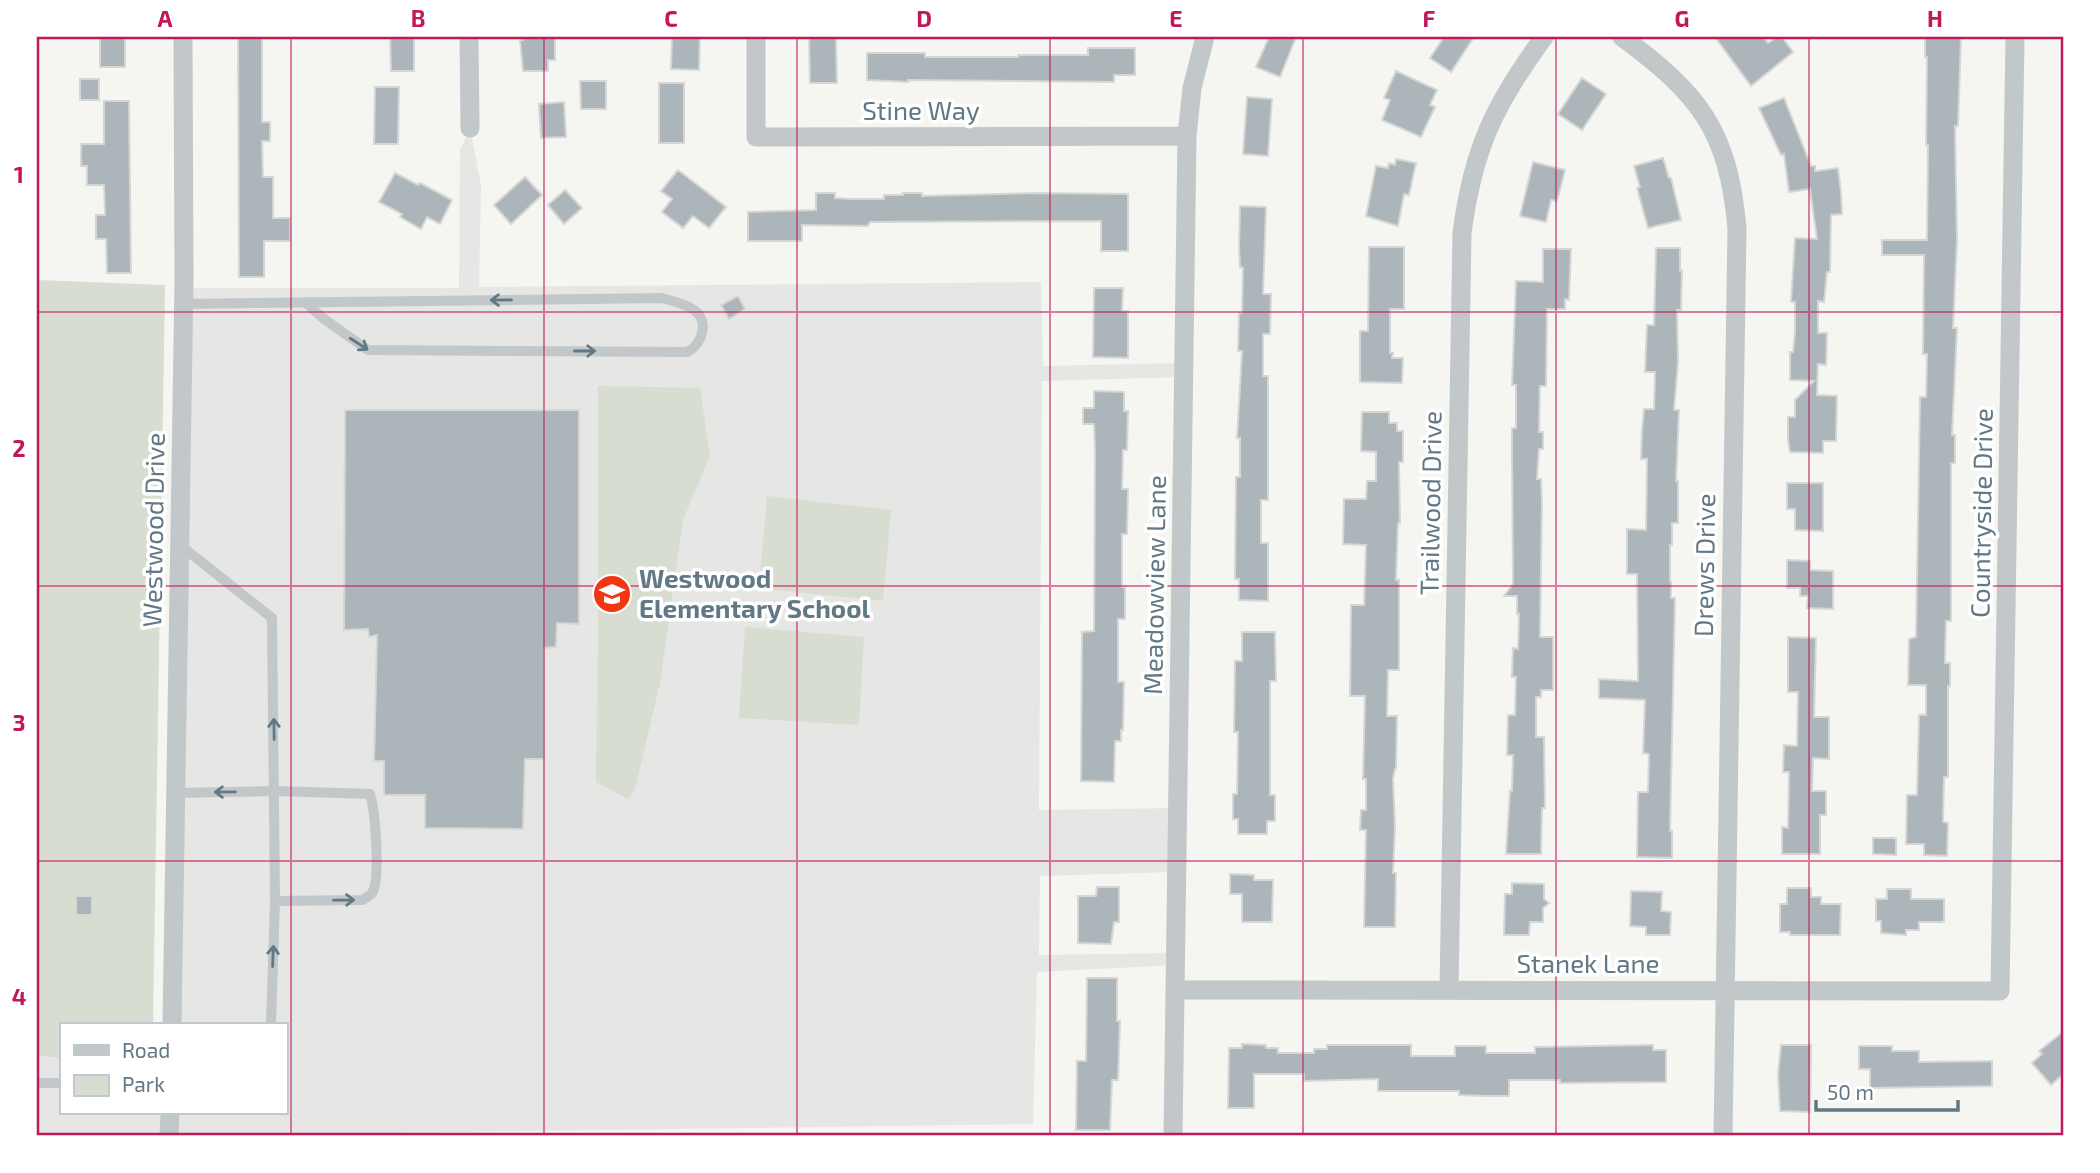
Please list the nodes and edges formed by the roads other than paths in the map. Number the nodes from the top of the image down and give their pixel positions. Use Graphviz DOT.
graph roads {
  1 [pos="183,37"];
  2 [pos="469,37"];
  3 [pos="755,37"];
  4 [pos="1205,37"];
  5 [pos="1544,37"];
  6 [pos="1622,37"];
  7 [pos="2015,37"];
  8 [pos="470,128"];
  9 [pos="1187,136"];
  10 [pos="305,302"];
  11 [pos="184,304"];
  12 [pos="180,545"];
  13 [pos="275,791"];
  14 [pos="176,793"];
  15 [pos="275,901"];
  16 [pos="1175,990"];
  17 [pos="1449,990"];
  18 [pos="1724,991"];
  19 [pos="2000,991"];
  20 [pos="173,1023"];
  21 [pos="271,1023"];
  22 [pos="37,1083"];
  23 [pos="60,1083"];
  24 [pos="170,1114"];
  25 [pos="169,1136"];
  26 [pos="1173,1136"];
  27 [pos="1723,1136"];
  1 -- 11 [label="street, Westwood Drive"];
  2 -- 8 [label="street"];
  3 -- 9 [label="street, Stine Way"];
  4 -- 9 [label="street, Meadowview Lane"];
  5 -- 17 [label="street, Trailwood Drive"];
  6 -- 18 [label="street, Drews Drive"];
  7 -- 19 [label="street, Countryside Drive"];
  9 -- 16 [label="street, Meadowview Lane"];
  10 -- 10 [label="lane, one-way"];
  10 -- 11 [label="lane"];
  11 -- 12 [label="street, Westwood Drive"];
  13 -- 12 [label="lane, one-way"];
  12 -- 14 [label="street, Westwood Drive"];
  13 -- 14 [label="lane, one-way"];
  13 -- 15 [label="lane"];
  15 -- 13 [label="lane, one-way"];
  14 -- 20 [label="street, Westwood Drive"];
  21 -- 15 [label="lane, one-way"];
  16 -- 17 [label="street, Stanek Lane"];
  16 -- 26 [label="street, Meadowview Lane"];
  17 -- 18 [label="street, Stanek Lane"];
  18 -- 19 [label="street, Stanek Lane"];
  18 -- 27 [label="street, Drews Drive"];
  22 -- 23 [label="lane"];
  24 -- 25 [label="street"];
}
